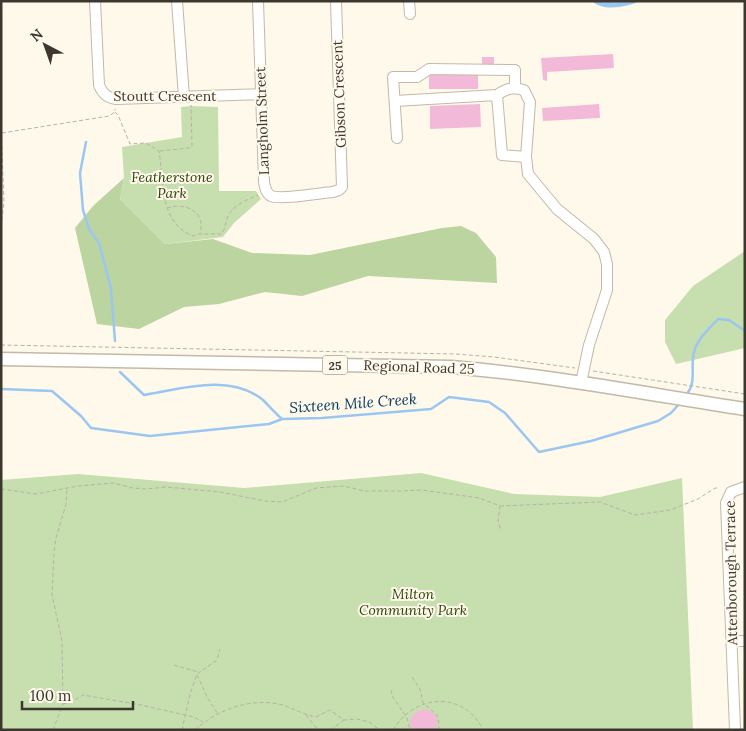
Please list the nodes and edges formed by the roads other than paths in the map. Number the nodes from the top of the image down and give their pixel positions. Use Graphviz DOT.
graph roads {
  1 [pos="95,1"];
  2 [pos="177,1"];
  3 [pos="258,1"];
  4 [pos="336,1"];
  5 [pos="409,1"];
  6 [pos="410,14"];
  7 [pos="515,87"];
  8 [pos="262,94"];
  9 [pos="497,95"];
  10 [pos="188,101"];
  11 [pos="395,101"];
  12 [pos="397,138"];
  13 [pos="526,157"];
  14 [pos="342,187"];
  15 [pos="1,359"];
  16 [pos="581,383"];
  17 [pos="745,409"];
  18 [pos="745,487"];
  19 [pos="745,641"];
  20 [pos="732,642"];
  21 [pos="740,714"];
  22 [pos="735,730"];
  1 -- 10 [label="street, Stoutt Crescent"];
  2 -- 10 [label="street"];
  3 -- 8 [label="street, Langholm Street"];
  4 -- 14 [label="street, Gibson Crescent"];
  5 -- 6 [label="street"];
  7 -- 9 [label="street"];
  7 -- 11 [label="street"];
  7 -- 13 [label="street"];
  8 -- 10 [label="street, Stoutt Crescent"];
  8 -- 14 [label="street, Langholm Street"];
  9 -- 11 [label="street"];
  9 -- 13 [label="street"];
  11 -- 12 [label="street"];
  13 -- 16 [label="street"];
  15 -- 16 [label="main road, Regional Road 25 / 25"];
  16 -- 17 [label="main road, Regional Road 25 / 25"];
  18 -- 20 [label="street, Attenborough Terrace"];
  19 -- 20 [label="street"];
  20 -- 21 [label="street, Attenborough Terrace"];
  21 -- 22 [label="street, Attenborough Terrace"];
}
